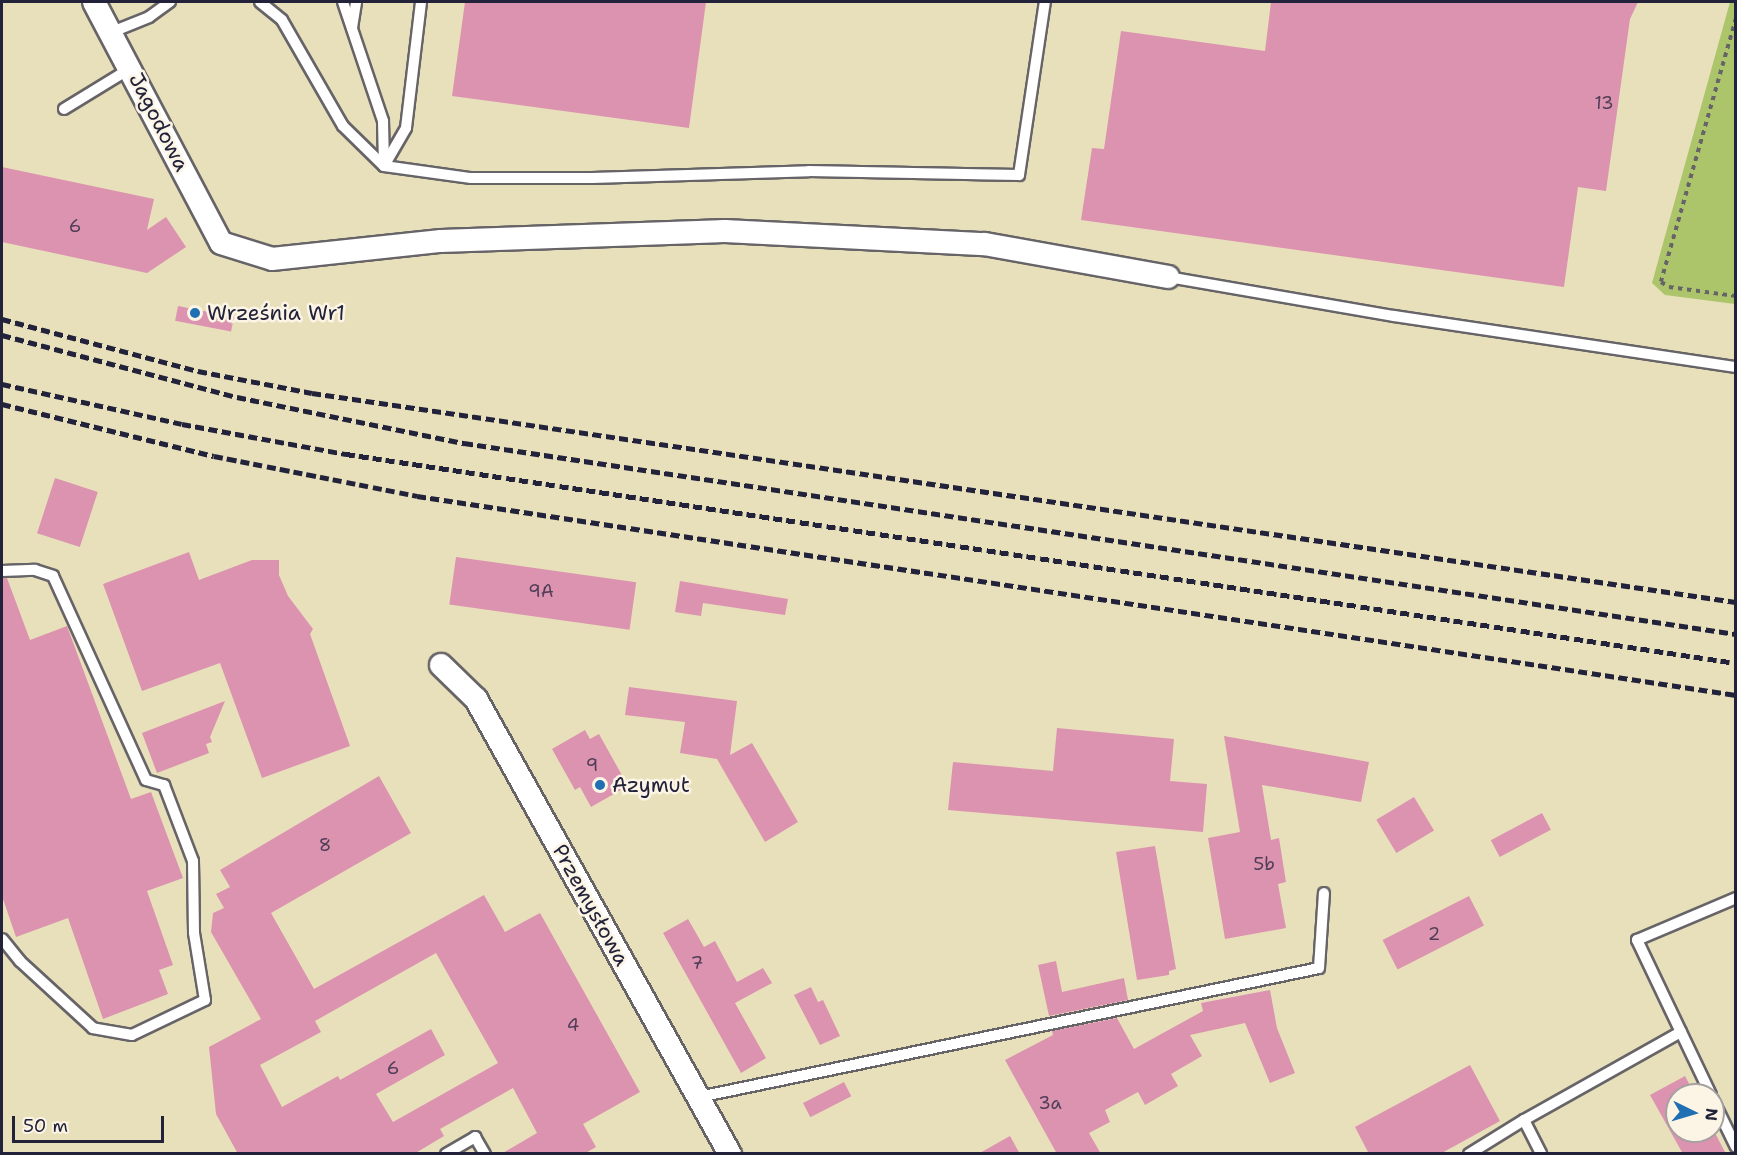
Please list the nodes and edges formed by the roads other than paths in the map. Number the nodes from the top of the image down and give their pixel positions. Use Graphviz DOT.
graph roads {
  1 [pos="94,2"];
  2 [pos="170,2"];
  3 [pos="260,2"];
  4 [pos="342,2"];
  5 [pos="356,2"];
  6 [pos="421,2"];
  7 [pos="1044,2"];
  8 [pos="352,30"];
  9 [pos="112,32"];
  10 [pos="131,68"];
  11 [pos="64,109"];
  12 [pos="384,166"];
  13 [pos="1168,277"];
  14 [pos="1736,367"];
  15 [pos="2,571"];
  16 [pos="441,665"];
  17 [pos="1324,893"];
  18 [pos="1736,898"];
  19 [pos="2,939"];
  20 [pos="1681,1032"];
  21 [pos="1705,1083"];
  22 [pos="699,1097"];
  23 [pos="1524,1120"];
  24 [pos="1725,1125"];
  25 [pos="1736,1147"];
  26 [pos="446,1154"];
  27 [pos="484,1154"];
  28 [pos="730,1154"];
  29 [pos="1469,1154"];
  30 [pos="1541,1154"];
  1 -- 9 [label="street, Jagodowa"];
  2 -- 9 [label="lane"];
  3 -- 12 [label="lane"];
  4 -- 8 [label="lane"];
  5 -- 8 [label="lane"];
  6 -- 12 [label="lane"];
  7 -- 12 [label="lane"];
  8 -- 12 [label="lane"];
  9 -- 10 [label="street, Jagodowa"];
  10 -- 11 [label="lane"];
  10 -- 13 [label="street, Jagodowa"];
  13 -- 14 [label="lane"];
  15 -- 19 [label="lane"];
  16 -- 22 [label="street, Przemysłowa"];
  17 -- 22 [label="lane"];
  18 -- 20 [label="lane"];
  20 -- 21 [label="lane"];
  20 -- 23 [label="lane"];
  22 -- 28 [label="street, Przemysłowa"];
  23 -- 29 [label="lane"];
  23 -- 30 [label="lane"];
  24 -- 25 [label="lane"];
  26 -- 27 [label="lane"];
}
